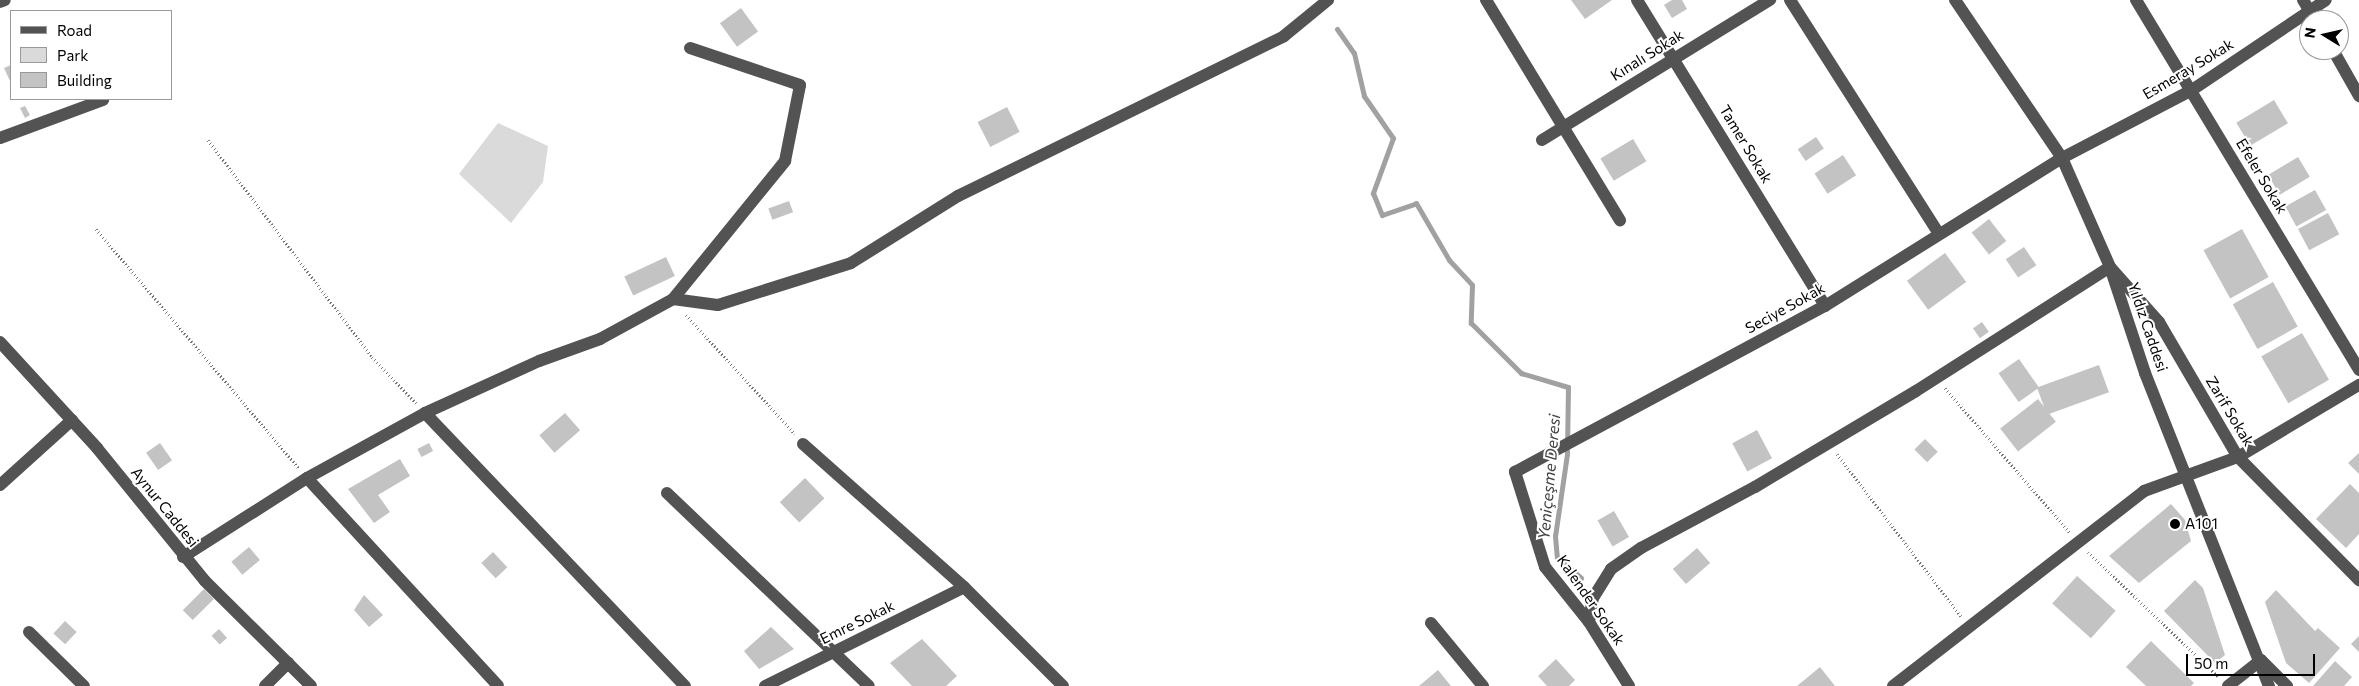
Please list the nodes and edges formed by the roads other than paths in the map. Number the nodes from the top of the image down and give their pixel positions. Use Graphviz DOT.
graph roads {
  1 [pos="5,0"];
  2 [pos="1328,0"];
  3 [pos="1486,0"];
  4 [pos="1637,0"];
  5 [pos="1770,0"];
  6 [pos="1790,0"];
  7 [pos="1955,0"];
  8 [pos="2136,0"];
  9 [pos="2326,0"];
  10 [pos="0,2"];
  11 [pos="2309,10"];
  12 [pos="2299,17"];
  13 [pos="690,48"];
  14 [pos="1674,56"];
  15 [pos="2338,60"];
  16 [pos="2192,90"];
  17 [pos="2359,96"];
  18 [pos="103,100"];
  19 [pos="1563,126"];
  20 [pos="0,138"];
  21 [pos="1542,140"];
  22 [pos="2062,158"];
  23 [pos="1620,220"];
  24 [pos="1940,234"];
  25 [pos="2110,267"];
  26 [pos="673,299"];
  27 [pos="1825,306"];
  28 [pos="0,342"];
  29 [pos="14,355"];
  30 [pos="0,358"];
  31 [pos="2359,370"];
  32 [pos="2359,385"];
  33 [pos="425,412"];
  34 [pos="72,420"];
  35 [pos="803,444"];
  36 [pos="2238,457"];
  37 [pos="1515,472"];
  38 [pos="2188,476"];
  39 [pos="307,478"];
  40 [pos="0,485"];
  41 [pos="667,493"];
  42 [pos="183,557"];
  43 [pos="2359,580"];
  44 [pos="964,587"];
  45 [pos="1589,622"];
  46 [pos="1431,623"];
  47 [pos="29,632"];
  48 [pos="834,652"];
  49 [pos="2261,660"];
  50 [pos="288,663"];
  51 [pos="84,686"];
  52 [pos="265,686"];
  53 [pos="311,686"];
  54 [pos="498,686"];
  55 [pos="685,686"];
  56 [pos="765,686"];
  57 [pos="869,686"];
  58 [pos="1063,686"];
  59 [pos="1483,686"];
  60 [pos="1630,686"];
  61 [pos="1893,686"];
  62 [pos="2228,686"];
  63 [pos="2269,686"];
  64 [pos="2287,686"];
  1 -- 10 [label="street"];
  2 -- 26 [label="street"];
  3 -- 19 [label="street"];
  4 -- 14 [label="street, Tamer Sokak"];
  5 -- 14 [label="street, Kınalı Sokak"];
  6 -- 24 [label="street"];
  7 -- 22 [label="street, Yıldız Caddesi"];
  8 -- 16 [label="street, Efeler Sokak"];
  9 -- 11 [label="street, Esmeray Sokak"];
  12 -- 16 [label="street, Esmeray Sokak"];
  13 -- 26 [label="street"];
  14 -- 19 [label="street, Kınalı Sokak"];
  14 -- 27 [label="street, Tamer Sokak"];
  15 -- 17 [label="street"];
  16 -- 22 [label="street, Esmeray Sokak"];
  16 -- 31 [label="street, Efeler Sokak"];
  18 -- 20 [label="street"];
  19 -- 21 [label="street, Kınalı Sokak"];
  19 -- 23 [label="street"];
  22 -- 24 [label="street, Seciye Sokak"];
  22 -- 25 [label="street, Yıldız Caddesi"];
  24 -- 27 [label="street, Seciye Sokak"];
  25 -- 36 [label="street, Zarif Sokak"];
  25 -- 38 [label="street, Yıldız Caddesi"];
  25 -- 45 [label="street"];
  26 -- 33 [label="street"];
  27 -- 37 [label="street, Seciye Sokak"];
  28 -- 29 [label="street, Aynur Caddesi"];
  29 -- 30 [label="street"];
  29 -- 34 [label="street, Aynur Caddesi"];
  32 -- 36 [label="street"];
  33 -- 39 [label="street"];
  33 -- 55 [label="street"];
  34 -- 40 [label="street"];
  34 -- 42 [label="street, Aynur Caddesi"];
  35 -- 44 [label="street"];
  36 -- 38 [label="street"];
  36 -- 43 [label="street, Zarif Sokak"];
  37 -- 45 [label="street, Kalender Sokak"];
  38 -- 49 [label="street, Yıldız Caddesi"];
  38 -- 61 [label="street"];
  39 -- 42 [label="street"];
  39 -- 54 [label="street"];
  41 -- 48 [label="street"];
  42 -- 50 [label="street, Aynur Caddesi"];
  44 -- 48 [label="street, Emre Sokak"];
  44 -- 58 [label="street"];
  45 -- 60 [label="street, Kalender Sokak"];
  46 -- 59 [label="street"];
  47 -- 51 [label="street"];
  48 -- 56 [label="street, Emre Sokak"];
  48 -- 57 [label="street"];
  49 -- 62 [label="street"];
  49 -- 63 [label="street, Yıldız Caddesi"];
  49 -- 64 [label="street"];
  50 -- 52 [label="street"];
  50 -- 53 [label="street, Aynur Caddesi"];
}
